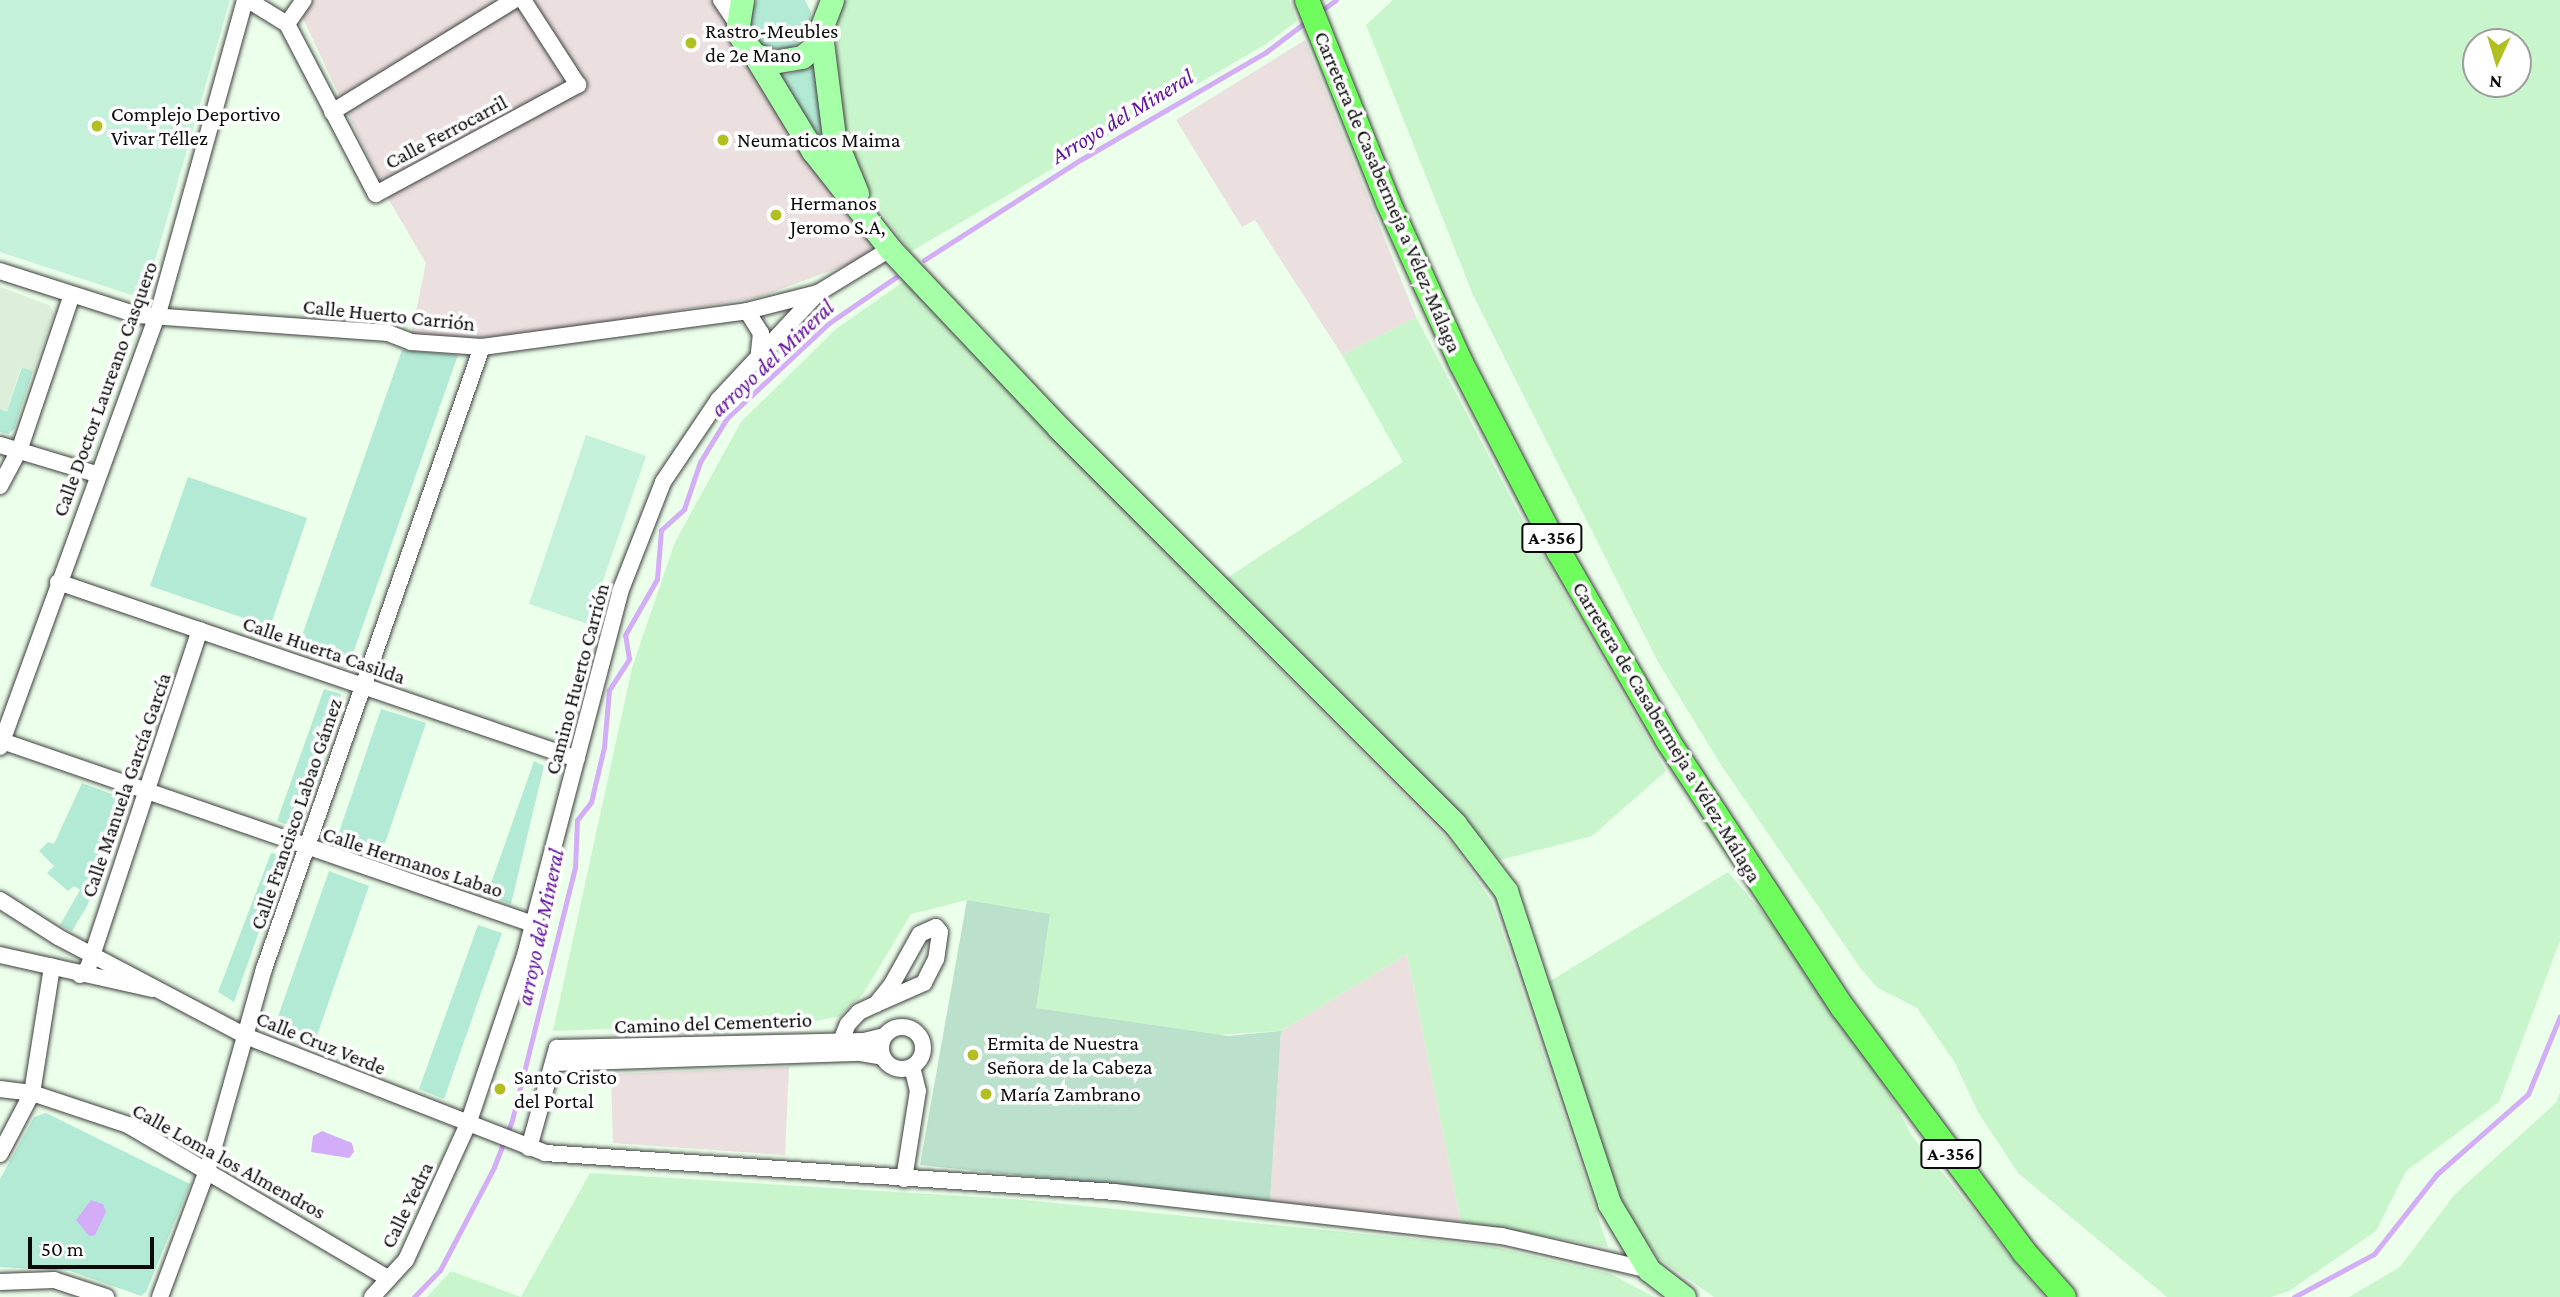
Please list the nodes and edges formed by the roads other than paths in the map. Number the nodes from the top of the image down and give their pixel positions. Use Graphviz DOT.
graph roads {
  1 [pos="246,0"];
  2 [pos="304,0"];
  3 [pos="514,0"];
  4 [pos="523,0"];
  5 [pos="720,0"];
  6 [pos="742,0"];
  7 [pos="1307,0"];
  8 [pos="824,13"];
  9 [pos="288,24"];
  10 [pos="737,25"];
  11 [pos="754,54"];
  12 [pos="332,112"];
  13 [pos="874,228"];
  14 [pos="890,249"];
  15 [pos="0,271"];
  16 [pos="818,293"];
  17 [pos="71,297"];
  18 [pos="747,311"];
  19 [pos="158,314"];
  20 [pos="482,347"];
  21 [pos="759,353"];
  22 [pos="0,445"];
  23 [pos="19,452"];
  24 [pos="96,474"];
  25 [pos="0,486"];
  26 [pos="58,582"];
  27 [pos="200,630"];
  28 [pos="363,685"];
  29 [pos="1,744"];
  30 [pos="577,759"];
  31 [pos="145,792"];
  32 [pos="307,849"];
  33 [pos="0,900"];
  34 [pos="533,924"];
  35 [pos="70,943"];
  36 [pos="91,954"];
  37 [pos="0,955"];
  38 [pos="66,968"];
  39 [pos="162,990"];
  40 [pos="876,1004"];
  41 [pos="884,1036"];
  42 [pos="248,1037"];
  43 [pos="841,1041"];
  44 [pos="555,1056"];
  45 [pos="883,1057"];
  46 [pos="912,1067"];
  47 [pos="0,1089"];
  48 [pos="32,1093"];
  49 [pos="468,1125"];
  50 [pos="529,1148"];
  51 [pos="0,1154"];
  52 [pos="208,1168"];
  53 [pos="904,1179"];
  54 [pos="1648,1270"];
  55 [pos="389,1279"];
  56 [pos="0,1282"];
  57 [pos="106,1297"];
  58 [pos="160,1297"];
  59 [pos="372,1297"];
  60 [pos="1684,1297"];
  61 [pos="2064,1297"];
  1 -- 9 [label="street"];
  1 -- 19 [label="street, Calle Doctor Laureano Casquero"];
  2 -- 9 [label="street"];
  3 -- 12 [label="street"];
  4 -- 12 [label="street, Calle Ferrocarril"];
  5 -- 10 [label="street"];
  6 -- 10 [label="street"];
  7 -- 61 [label="main road, Carretera de Casabermeja a Vélez-Málaga / A-356"];
  8 -- 11 [label="street"];
  8 -- 13 [label="street"];
  9 -- 12 [label="street, Calle Ferrocarril"];
  10 -- 11 [label="street"];
  11 -- 13 [label="street"];
  13 -- 14 [label="street"];
  14 -- 16 [label="street"];
  14 -- 54 [label="street"];
  15 -- 17 [label="street, Calle Huerto Carrión"];
  16 -- 18 [label="street, Calle Huerto Carrión"];
  16 -- 21 [label="street, Camino Huerto Carrión"];
  17 -- 19 [label="street, Calle Huerto Carrión"];
  17 -- 23 [label="street"];
  18 -- 20 [label="street, Calle Huerto Carrión"];
  18 -- 21 [label="street"];
  19 -- 20 [label="street, Calle Huerto Carrión"];
  19 -- 24 [label="street, Calle Doctor Laureano Casquero"];
  20 -- 28 [label="street, Calle Francisco Labao Gámez"];
  21 -- 30 [label="street, Camino Huerto Carrión"];
  22 -- 23 [label="street"];
  23 -- 24 [label="street"];
  23 -- 25 [label="street"];
  24 -- 26 [label="street, Calle Doctor Laureano Casquero"];
  26 -- 27 [label="street, Calle Huerta Casilda"];
  26 -- 29 [label="street, Calle Doctor Laureano Casquero"];
  27 -- 28 [label="street, Calle Huerta Casilda"];
  27 -- 31 [label="street, Calle Manuela García García"];
  28 -- 30 [label="street, Calle Huerta Casilda"];
  28 -- 32 [label="street, Calle Francisco Labao Gámez"];
  29 -- 31 [label="street, Calle Hermanos Labao"];
  30 -- 34 [label="street, Camino Huerto Carrión"];
  31 -- 32 [label="street, Calle Hermanos Labao"];
  31 -- 36 [label="street, Calle Manuela García García"];
  32 -- 34 [label="street, Calle Hermanos Labao"];
  32 -- 42 [label="street, Calle Francisco Labao Gámez"];
  33 -- 35 [label="street, Calle Cruz Verde"];
  34 -- 49 [label="street, Camino Huerto Carrión"];
  35 -- 36 [label="street, Calle Cruz Verde"];
  35 -- 38 [label="street"];
  36 -- 38 [label="street, Calle Manuela García García"];
  36 -- 39 [label="street, Calle Cruz Verde"];
  37 -- 38 [label="street, Calle Cruz Verde"];
  38 -- 39 [label="street, Calle Cruz Verde"];
  38 -- 48 [label="street"];
  39 -- 42 [label="street, Calle Cruz Verde"];
  40 -- 40 [label="street"];
  40 -- 43 [label="street"];
  41 -- 43 [label="street, Camino del Cementerio"];
  41 -- 45 [label="street"];
  41 -- 46 [label="street"];
  42 -- 49 [label="street, Calle Cruz Verde"];
  42 -- 52 [label="street, Calle Francisco Labao Gámez"];
  43 -- 44 [label="street, Camino del Cementerio"];
  44 -- 45 [label="street, Camino del Cementerio"];
  44 -- 50 [label="street"];
  45 -- 46 [label="street"];
  46 -- 53 [label="street"];
  47 -- 48 [label="street, Calle Loma los Almendros"];
  48 -- 51 [label="street"];
  48 -- 52 [label="street, Calle Loma los Almendros"];
  49 -- 50 [label="street, Calle Cruz Verde"];
  49 -- 55 [label="street, Calle Yedra"];
  50 -- 53 [label="street, Calle Cruz Verde"];
  52 -- 55 [label="street, Calle Loma los Almendros"];
  52 -- 58 [label="street, Calle Francisco Labao Gámez"];
  53 -- 54 [label="street, Calle Cruz Verde"];
  54 -- 60 [label="street"];
  55 -- 59 [label="street, Calle Yedra"];
  56 -- 57 [label="street"];
}
